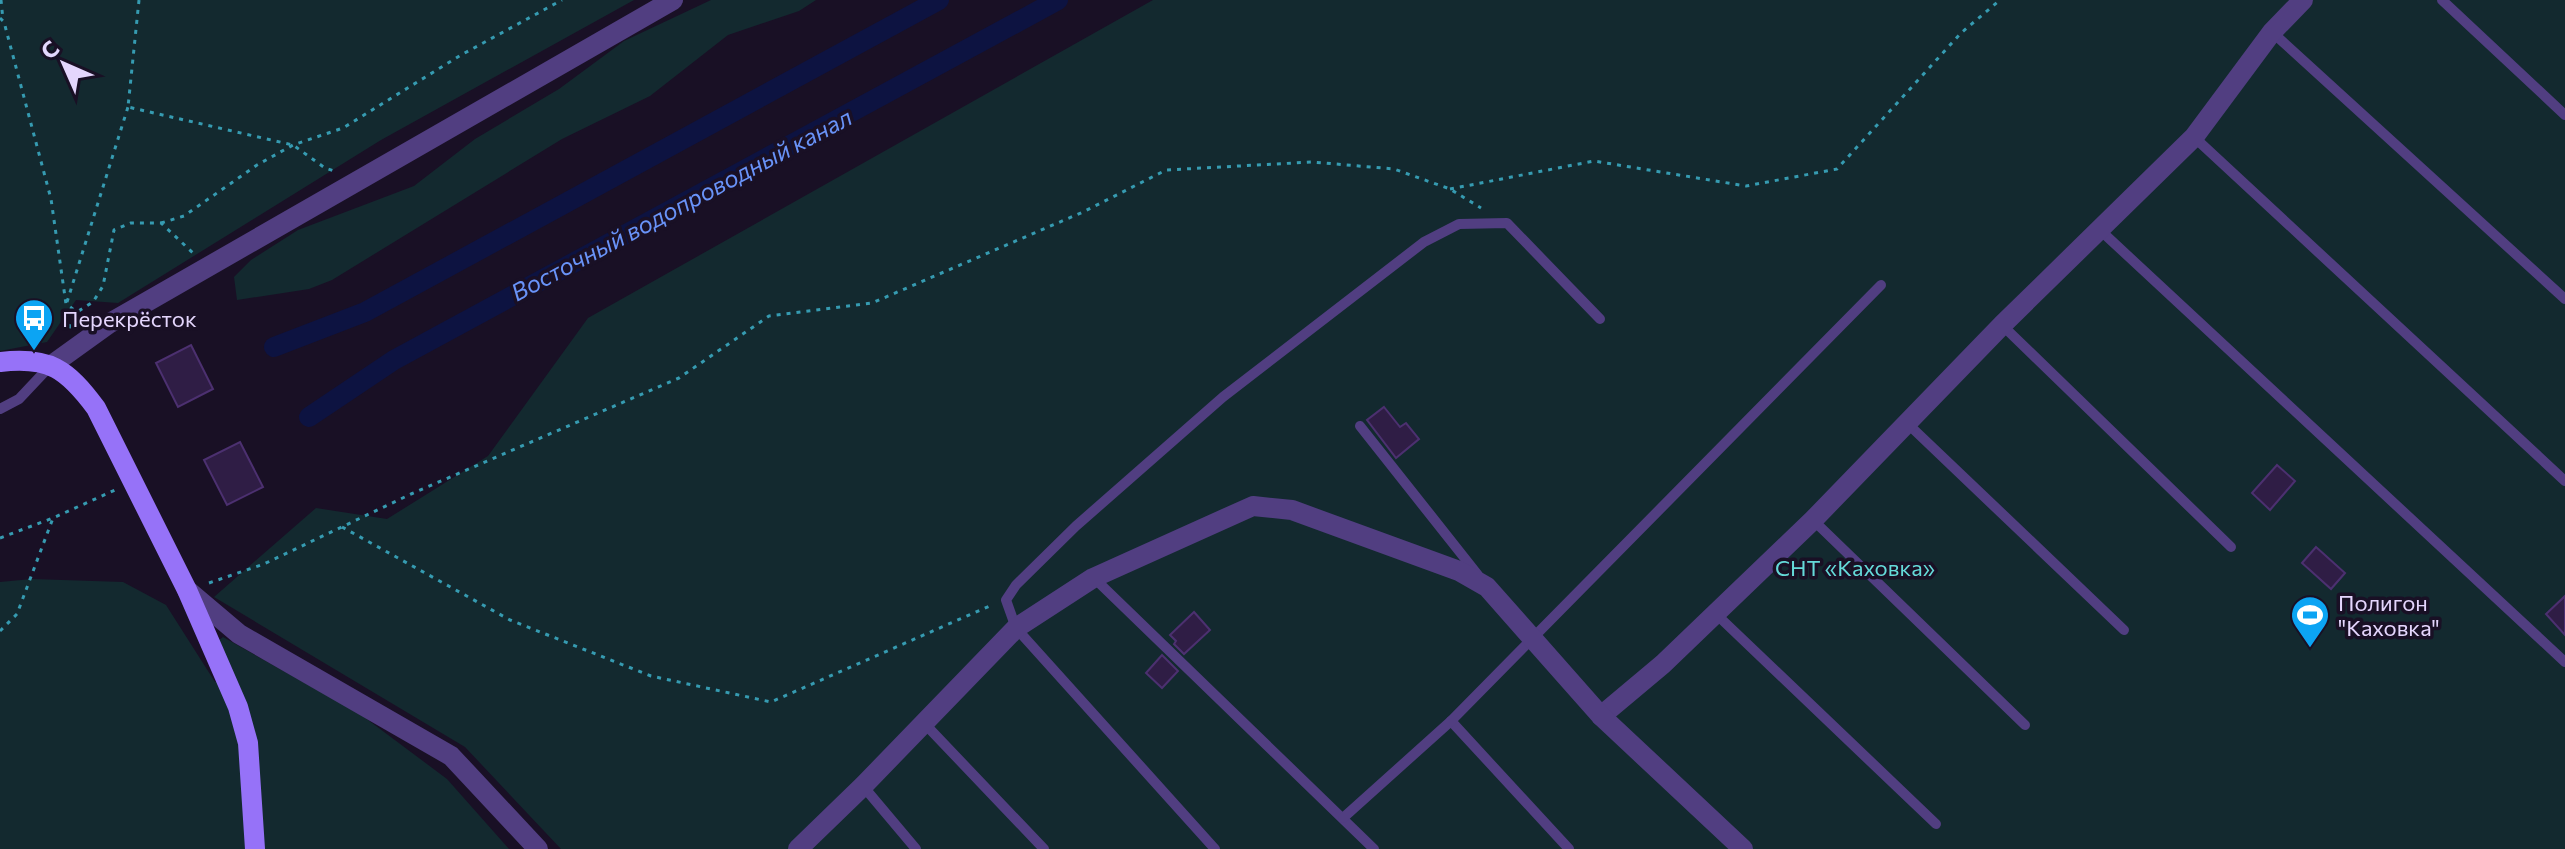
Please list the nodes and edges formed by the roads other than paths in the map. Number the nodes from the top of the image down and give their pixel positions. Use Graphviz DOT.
graph roads {
  1 [pos="673,0"];
  2 [pos="2303,0"];
  3 [pos="2442,0"];
  4 [pos="2272,32"];
  5 [pos="2565,115"];
  6 [pos="2194,137"];
  7 [pos="2100,230"];
  8 [pos="1881,285"];
  9 [pos="2565,299"];
  10 [pos="1600,319"];
  11 [pos="2002,325"];
  12 [pos="0,362"];
  13 [pos="53,364"];
  14 [pos="0,409"];
  15 [pos="1908,424"];
  16 [pos="1360,426"];
  17 [pos="2565,481"];
  18 [pos="1813,520"];
  19 [pos="2231,547"];
  20 [pos="1093,578"];
  21 [pos="1487,587"];
  22 [pos="187,590"];
  23 [pos="1716,614"];
  24 [pos="1016,628"];
  25 [pos="2124,630"];
  26 [pos="1532,638"];
  27 [pos="2565,662"];
  28 [pos="1601,716"];
  29 [pos="1451,721"];
  30 [pos="924,723"];
  31 [pos="2025,725"];
  32 [pos="863,786"];
  33 [pos="1343,818"];
  34 [pos="1936,824"];
  35 [pos="255,849"];
  36 [pos="538,849"];
  37 [pos="798,849"];
  38 [pos="916,849"];
  39 [pos="1044,849"];
  40 [pos="1215,849"];
  41 [pos="1374,849"];
  42 [pos="1569,849"];
  43 [pos="1743,849"];
  1 -- 13 [label="street"];
  2 -- 4 [label="street"];
  3 -- 5 [label="lane"];
  4 -- 6 [label="street"];
  4 -- 9 [label="lane"];
  6 -- 7 [label="street"];
  6 -- 17 [label="lane"];
  7 -- 11 [label="street"];
  7 -- 27 [label="lane"];
  8 -- 26 [label="lane"];
  10 -- 24 [label="lane"];
  11 -- 15 [label="street"];
  11 -- 19 [label="lane"];
  12 -- 13 [label="street"];
  13 -- 14 [label="lane"];
  13 -- 22 [label="street"];
  15 -- 18 [label="street"];
  15 -- 25 [label="lane"];
  16 -- 21 [label="lane"];
  18 -- 23 [label="street"];
  18 -- 31 [label="lane"];
  20 -- 21 [label="street"];
  20 -- 24 [label="street"];
  20 -- 33 [label="lane"];
  21 -- 26 [label="street"];
  22 -- 35 [label="street"];
  22 -- 36 [label="street"];
  23 -- 28 [label="street"];
  23 -- 34 [label="lane"];
  24 -- 30 [label="street"];
  24 -- 40 [label="lane"];
  26 -- 28 [label="street"];
  26 -- 29 [label="lane"];
  28 -- 43 [label="street"];
  29 -- 33 [label="lane"];
  29 -- 42 [label="lane"];
  30 -- 32 [label="street"];
  30 -- 39 [label="lane"];
  32 -- 37 [label="street"];
  32 -- 38 [label="lane"];
  33 -- 41 [label="lane"];
}
